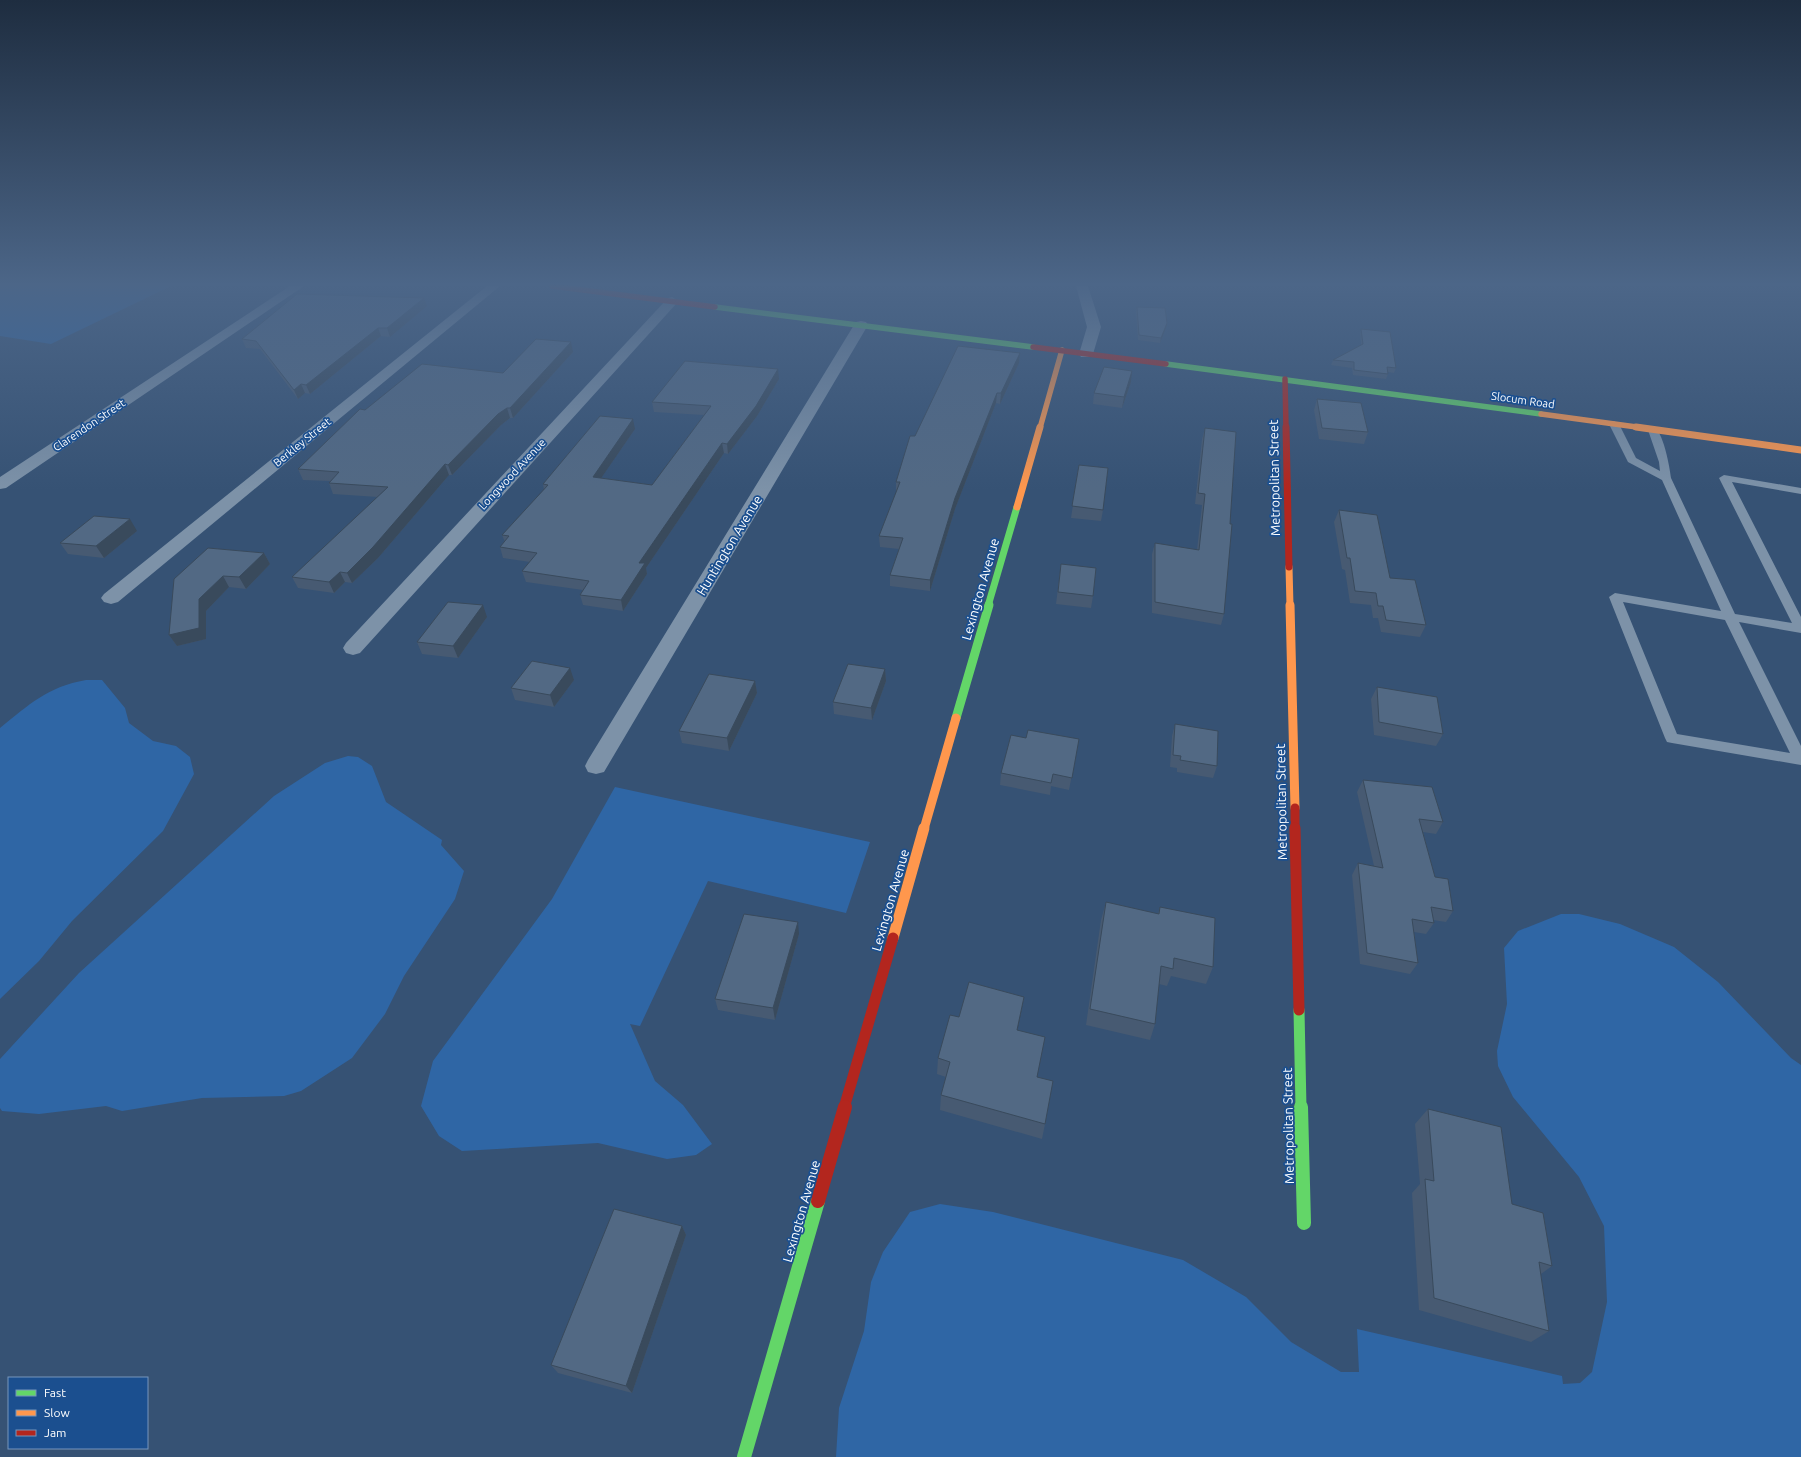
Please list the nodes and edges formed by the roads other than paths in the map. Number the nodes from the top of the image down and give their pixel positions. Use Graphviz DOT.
graph roads {
  1 [pos="196,354"];
  2 [pos="411,354"];
  3 [pos="623,354"];
  4 [pos="844,354"];
  5 [pos="1061,354"];
  6 [pos="1086,354"];
  7 [pos="1285,380"];
  8 [pos="1614,424"];
  9 [pos="1653,430"];
  10 [pos="1801,450"];
  11 [pos="1666,478"];
  12 [pos="0,484"];
  13 [pos="1801,491"];
  14 [pos="111,598"];
  15 [pos="1730,617"];
  16 [pos="1801,629"];
  17 [pos="353,648"];
  18 [pos="1801,760"];
  19 [pos="596,766"];
  20 [pos="1304,1223"];
  21 [pos="744,1457"];
  1 -- 12 [label="street, Clarendon Street"];
  2 -- 14 [label="street, Berkley Street"];
  3 -- 17 [label="street, Longwood Avenue"];
  4 -- 19 [label="street, Huntington Avenue"];
  5 -- 21 [label="street, Lexington Avenue"];
  6 -- 7 [label="street, Slocum Road"];
  7 -- 8 [label="street, Slocum Road"];
  7 -- 20 [label="street, Metropolitan Street"];
  8 -- 9 [label="street, Slocum Road"];
  8 -- 11 [label="lane"];
  9 -- 10 [label="street, Slocum Road"];
  9 -- 11 [label="lane"];
  11 -- 15 [label="lane"];
  13 -- 16 [label="lane"];
  15 -- 16 [label="lane"];
  15 -- 18 [label="lane"];
  15 -- 18 [label="lane"];
}
